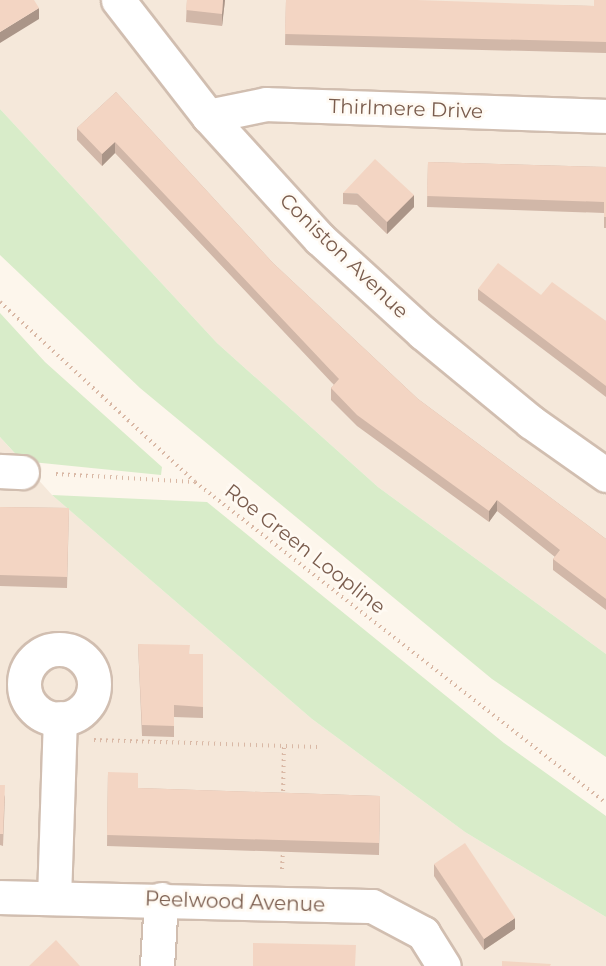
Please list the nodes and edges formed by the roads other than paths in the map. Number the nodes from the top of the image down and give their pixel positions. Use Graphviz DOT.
graph roads {
  1 [pos="118,0"];
  2 [pos="208,116"];
  3 [pos="606,116"];
  4 [pos="606,475"];
  5 [pos="59,729"];
  6 [pos="0,897"];
  7 [pos="54,898"];
  8 [pos="161,899"];
  9 [pos="158,966"];
  10 [pos="444,966"];
  1 -- 2 [label="street, Coniston Avenue"];
  2 -- 3 [label="street, Thirlmere Drive"];
  2 -- 4 [label="street, Coniston Avenue"];
  5 -- 7 [label="street"];
  6 -- 7 [label="street, Peelwood Avenue"];
  7 -- 8 [label="street, Peelwood Avenue"];
  8 -- 9 [label="street"];
  8 -- 10 [label="street, Peelwood Avenue"];
}
